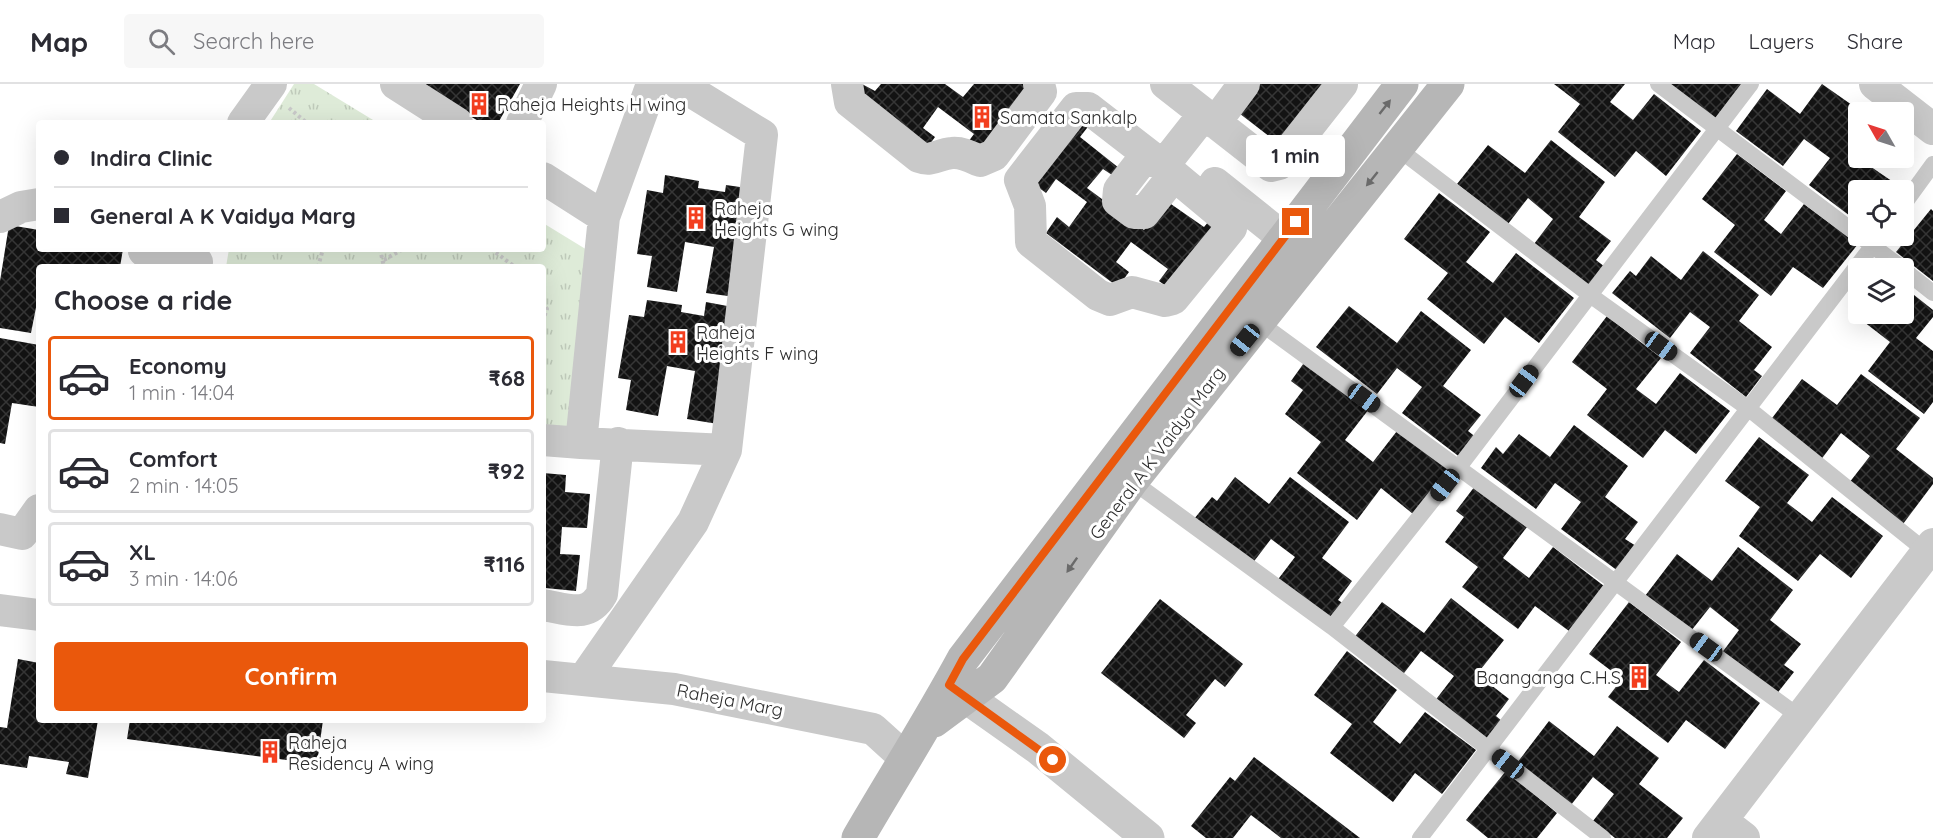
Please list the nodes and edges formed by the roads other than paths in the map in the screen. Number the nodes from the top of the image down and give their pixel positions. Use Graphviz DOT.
graph roads {
  1 [pos="271,84"];
  2 [pos="396,84"];
  3 [pos="541,84"];
  4 [pos="652,84"];
  5 [pos="679,84"];
  6 [pos="847,84"];
  7 [pos="1039,84"];
  8 [pos="1090,84"];
  9 [pos="1244,84"];
  10 [pos="1342,84"];
  11 [pos="1402,84"];
  12 [pos="1448,84"];
  13 [pos="1658,84"];
  14 [pos="1751,84"];
  15 [pos="1875,84"];
  16 [pos="1192,100"];
  17 [pos="245,120"];
  18 [pos="452,120"];
  19 [pos="523,120"];
  20 [pos="1716,129"];
  21 [pos="1933,129"];
  22 [pos="1397,148"];
  23 [pos="1165,162"];
  24 [pos="1933,164"];
  25 [pos="546,180"];
  26 [pos="1914,190"];
  27 [pos="36,204"];
  28 [pos="604,216"];
  29 [pos="0,217"];
  30 [pos="1848,221"];
  31 [pos="1283,239"];
  32 [pos="1872,246"];
  33 [pos="1881,246"];
  34 [pos="144,256"];
  35 [pos="1309,258"];
  36 [pos="1892,258"];
  37 [pos="198,259"];
  38 [pos="1914,278"];
  39 [pos="1933,293"];
  40 [pos="1590,295"];
  41 [pos="1259,322"];
  42 [pos="1749,410"];
  43 [pos="546,440"];
  44 [pos="582,443"];
  45 [pos="618,443"];
  46 [pos="726,450"];
  47 [pos="1459,467"];
  48 [pos="1132,481"];
  49 [pos="36,514"];
  50 [pos="0,529"];
  51 [pos="1930,548"];
  52 [pos="1618,582"];
  53 [pos="546,605"];
  54 [pos="0,610"];
  55 [pos="36,615"];
  56 [pos="1332,627"];
  57 [pos="546,676"];
  58 [pos="583,680"];
  59 [pos="958,691"];
  60 [pos="1801,718"];
  61 [pos="1490,749"];
  62 [pos="904,757"];
  63 [pos="1725,832"];
  64 [pos="858,838"];
  65 [pos="1148,838"];
  66 [pos="1420,838"];
  67 [pos="1603,838"];
  1 -- 17 [label="street"];
  2 -- 18 [label="street"];
  3 -- 19 [label="street"];
  4 -- 28 [label="street"];
  5 -- 46 [label="street"];
  6 -- 7 [label="street"];
  8 -- 23 [label="street"];
  9 -- 16 [label="street"];
  10 -- 16 [label="street"];
  31 -- 11 [label="main road, General A K Vaidya Marg, one-way"];
  12 -- 22 [label="main road, General A K Vaidya Marg"];
  13 -- 20 [label="lane"];
  14 -- 20 [label="lane"];
  15 -- 21 [label="street"];
  16 -- 23 [label="street"];
  20 -- 30 [label="lane"];
  20 -- 40 [label="lane"];
  22 -- 35 [label="main road, General A K Vaidya Marg, one-way"];
  22 -- 40 [label="lane"];
  23 -- 23 [label="street"];
  23 -- 31 [label="street"];
  24 -- 26 [label="lane"];
  25 -- 28 [label="street"];
  27 -- 29 [label="street"];
  28 -- 44 [label="street"];
  31 -- 35 [label="street"];
  31 -- 59 [label="main road, General A K Vaidya Marg"];
  32 -- 42 [label="lane"];
  33 -- 36 [label="lane"];
  34 -- 37 [label="street"];
  35 -- 41 [label="main road, General A K Vaidya Marg"];
  38 -- 39 [label="lane"];
  40 -- 42 [label="lane"];
  40 -- 47 [label="lane"];
  41 -- 47 [label="lane"];
  41 -- 48 [label="main road, General A K Vaidya Marg"];
  42 -- 51 [label="lane"];
  42 -- 52 [label="lane"];
  43 -- 44 [label="street"];
  44 -- 45 [label="street"];
  45 -- 46 [label="street"];
  45 -- 53 [label="street"];
  46 -- 58 [label="street"];
  47 -- 52 [label="lane"];
  47 -- 56 [label="lane"];
  48 -- 56 [label="lane"];
  48 -- 59 [label="main road, General A K Vaidya Marg, one-way"];
  49 -- 50 [label="street"];
  51 -- 60 [label="street"];
  52 -- 60 [label="lane"];
  52 -- 61 [label="lane"];
  54 -- 55 [label="street"];
  56 -- 61 [label="lane"];
  57 -- 58 [label="street, Raheja Marg"];
  58 -- 62 [label="street, Raheja Marg"];
  59 -- 62 [label="main road, General A K Vaidya Marg"];
  59 -- 65 [label="street"];
  60 -- 63 [label="street"];
  61 -- 66 [label="lane"];
  61 -- 67 [label="lane"];
  62 -- 64 [label="main road, General A K Vaidya Marg"];
}
